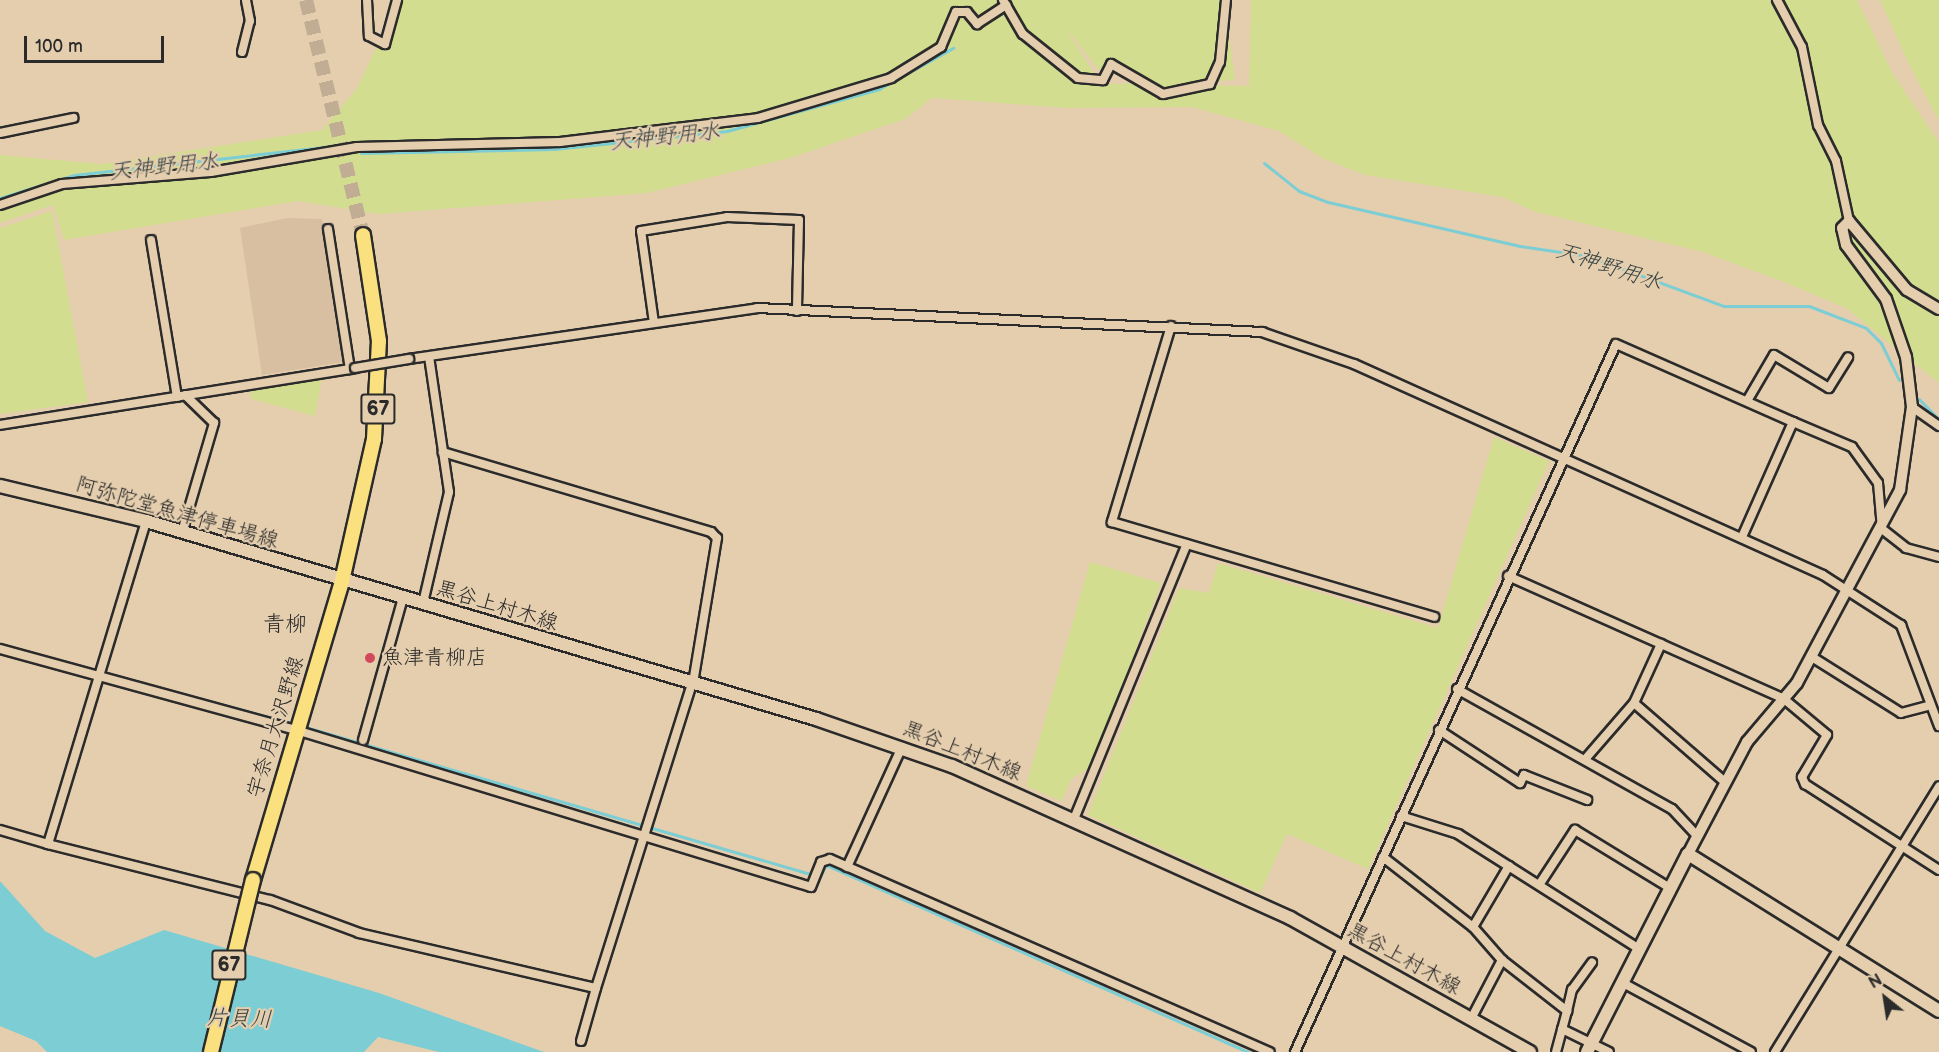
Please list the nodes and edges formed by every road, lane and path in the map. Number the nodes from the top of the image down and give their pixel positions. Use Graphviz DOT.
graph roads {
  1 [pos="246,0"];
  2 [pos="367,0"];
  3 [pos="397,0"];
  4 [pos="1226,0"];
  5 [pos="1777,0"];
  6 [pos="1004,3"];
  7 [pos="242,52"];
  8 [pos="73,118"];
  9 [pos="0,133"];
  10 [pos="0,205"];
  11 [pos="1849,221"];
  12 [pos="328,229"];
  13 [pos="363,235"];
  14 [pos="151,240"];
  15 [pos="1939,309"];
  16 [pos="798,311"];
  17 [pos="654,323"];
  18 [pos="1171,326"];
  19 [pos="429,357"];
  20 [pos="1848,357"];
  21 [pos="353,368"];
  22 [pos="181,396"];
  23 [pos="1747,401"];
  24 [pos="1912,406"];
  25 [pos="1793,422"];
  26 [pos="0,425"];
  27 [pos="1939,426"];
  28 [pos="443,452"];
  29 [pos="1563,458"];
  30 [pos="0,486"];
  31 [pos="146,521"];
  32 [pos="1882,529"];
  33 [pos="182,532"];
  34 [pos="1742,537"];
  35 [pos="1187,544"];
  36 [pos="1939,557"];
  37 [pos="1508,576"];
  38 [pos="342,581"];
  39 [pos="1847,596"];
  40 [pos="404,598"];
  41 [pos="423,603"];
  42 [pos="1434,617"];
  43 [pos="1661,644"];
  44 [pos="0,649"];
  45 [pos="1812,657"];
  46 [pos="100,673"];
  47 [pos="691,683"];
  48 [pos="1457,689"];
  49 [pos="1785,699"];
  50 [pos="1634,703"];
  51 [pos="1928,706"];
  52 [pos="1939,726"];
  53 [pos="296,730"];
  54 [pos="1439,730"];
  55 [pos="363,740"];
  56 [pos="902,747"];
  57 [pos="1587,758"];
  58 [pos="1725,782"];
  59 [pos="1939,786"];
  60 [pos="1587,800"];
  61 [pos="1401,816"];
  62 [pos="1074,819"];
  63 [pos="0,830"];
  64 [pos="643,835"];
  65 [pos="1696,835"];
  66 [pos="48,844"];
  67 [pos="1902,847"];
  68 [pos="1688,854"];
  69 [pos="1383,856"];
  70 [pos="1509,866"];
  71 [pos="847,867"];
  72 [pos="1939,870"];
  73 [pos="1539,885"];
  74 [pos="1670,888"];
  75 [pos="1473,927"];
  76 [pos="1342,946"];
  77 [pos="1840,948"];
  78 [pos="1639,949"];
  79 [pos="1502,960"];
  80 [pos="1592,962"];
  81 [pos="1623,983"];
  82 [pos="596,988"];
  83 [pos="1567,1011"];
  84 [pos="1939,1011"];
  85 [pos="1471,1019"];
  86 [pos="1562,1029"];
  87 [pos="581,1041"];
  88 [pos="1590,1047"];
  89 [pos="1735,1048"];
  90 [pos="211,1052"];
  91 [pos="1270,1052"];
  92 [pos="1295,1052"];
  93 [pos="1530,1052"];
  94 [pos="1556,1052"];
  95 [pos="1609,1052"];
  96 [pos="1751,1052"];
  97 [pos="1775,1052"];
  1 -- 7 [label="street"];
  2 -- 3 [label="street"];
  4 -- 6 [label="street"];
  5 -- 11 [label="street"];
  6 -- 10 [label="street"];
  8 -- 9 [label="street"];
  11 -- 15 [label="street"];
  11 -- 24 [label="street"];
  12 -- 21 [label="street"];
  13 -- 38 [label="main road, 宇奈月大沢野線 / 67"];
  14 -- 22 [label="street"];
  16 -- 17 [label="street"];
  16 -- 17 [label="street"];
  16 -- 18 [label="street"];
  17 -- 19 [label="street"];
  18 -- 29 [label="street"];
  18 -- 35 [label="street"];
  19 -- 21 [label="street, bridge"];
  19 -- 28 [label="street"];
  20 -- 23 [label="street"];
  21 -- 22 [label="street"];
  22 -- 26 [label="street"];
  22 -- 33 [label="street"];
  23 -- 25 [label="street"];
  23 -- 29 [label="street"];
  24 -- 27 [label="street"];
  24 -- 32 [label="street"];
  25 -- 32 [label="street"];
  25 -- 34 [label="street"];
  28 -- 41 [label="street"];
  28 -- 47 [label="street"];
  29 -- 34 [label="street"];
  29 -- 37 [label="street"];
  30 -- 31 [label="main road, 阿弥陀堂魚津停車場線"];
  31 -- 33 [label="main road, 阿弥陀堂魚津停車場線"];
  31 -- 46 [label="street"];
  32 -- 36 [label="street"];
  32 -- 39 [label="street"];
  33 -- 38 [label="main road, 阿弥陀堂魚津停車場線"];
  34 -- 39 [label="street"];
  35 -- 42 [label="street"];
  35 -- 62 [label="street"];
  37 -- 43 [label="street"];
  37 -- 48 [label="street"];
  38 -- 40 [label="main road, 黒谷上村木線"];
  38 -- 53 [label="main road, 宇奈月大沢野線 / 67"];
  39 -- 45 [label="street"];
  39 -- 51 [label="street"];
  40 -- 41 [label="main road, 黒谷上村木線"];
  40 -- 55 [label="street"];
  41 -- 47 [label="main road, 黒谷上村木線"];
  43 -- 49 [label="street"];
  43 -- 50 [label="street"];
  44 -- 46 [label="street"];
  45 -- 49 [label="street"];
  45 -- 51 [label="street"];
  46 -- 53 [label="street"];
  46 -- 66 [label="street"];
  47 -- 56 [label="main road, 黒谷上村木線"];
  47 -- 64 [label="street"];
  48 -- 54 [label="street"];
  48 -- 57 [label="street"];
  49 -- 58 [label="street"];
  49 -- 67 [label="street"];
  50 -- 57 [label="street"];
  50 -- 58 [label="street"];
  51 -- 52 [label="street"];
  53 -- 64 [label="street"];
  53 -- 90 [label="main road, 宇奈月大沢野線 / 67, bridge"];
  54 -- 60 [label="street"];
  54 -- 61 [label="street"];
  56 -- 62 [label="main road, 黒谷上村木線"];
  56 -- 71 [label="street"];
  57 -- 65 [label="street"];
  58 -- 65 [label="street"];
  59 -- 67 [label="street"];
  61 -- 69 [label="street"];
  61 -- 70 [label="street"];
  62 -- 76 [label="main road, 黒谷上村木線"];
  63 -- 66 [label="street"];
  64 -- 71 [label="street"];
  64 -- 82 [label="street"];
  65 -- 68 [label="street"];
  66 -- 82 [label="street"];
  67 -- 72 [label="street"];
  67 -- 77 [label="street"];
  68 -- 74 [label="main road"];
  68 -- 77 [label="main road"];
  69 -- 75 [label="street"];
  69 -- 76 [label="street"];
  70 -- 73 [label="street"];
  70 -- 75 [label="street"];
  71 -- 91 [label="street"];
  73 -- 74 [label="street"];
  73 -- 78 [label="street"];
  74 -- 78 [label="main road"];
  75 -- 79 [label="street"];
  76 -- 85 [label="main road, 黒谷上村木線"];
  76 -- 92 [label="street"];
  77 -- 84 [label="main road"];
  77 -- 97 [label="street"];
  78 -- 81 [label="main road"];
  79 -- 83 [label="street"];
  79 -- 85 [label="street"];
  80 -- 83 [label="street"];
  81 -- 88 [label="main road"];
  81 -- 89 [label="street"];
  82 -- 87 [label="street"];
  83 -- 86 [label="street"];
  85 -- 93 [label="main road, 黒谷上村木線"];
  86 -- 88 [label="street"];
  86 -- 94 [label="street"];
  88 -- 95 [label="street"];
  89 -- 96 [label="street"];
}
